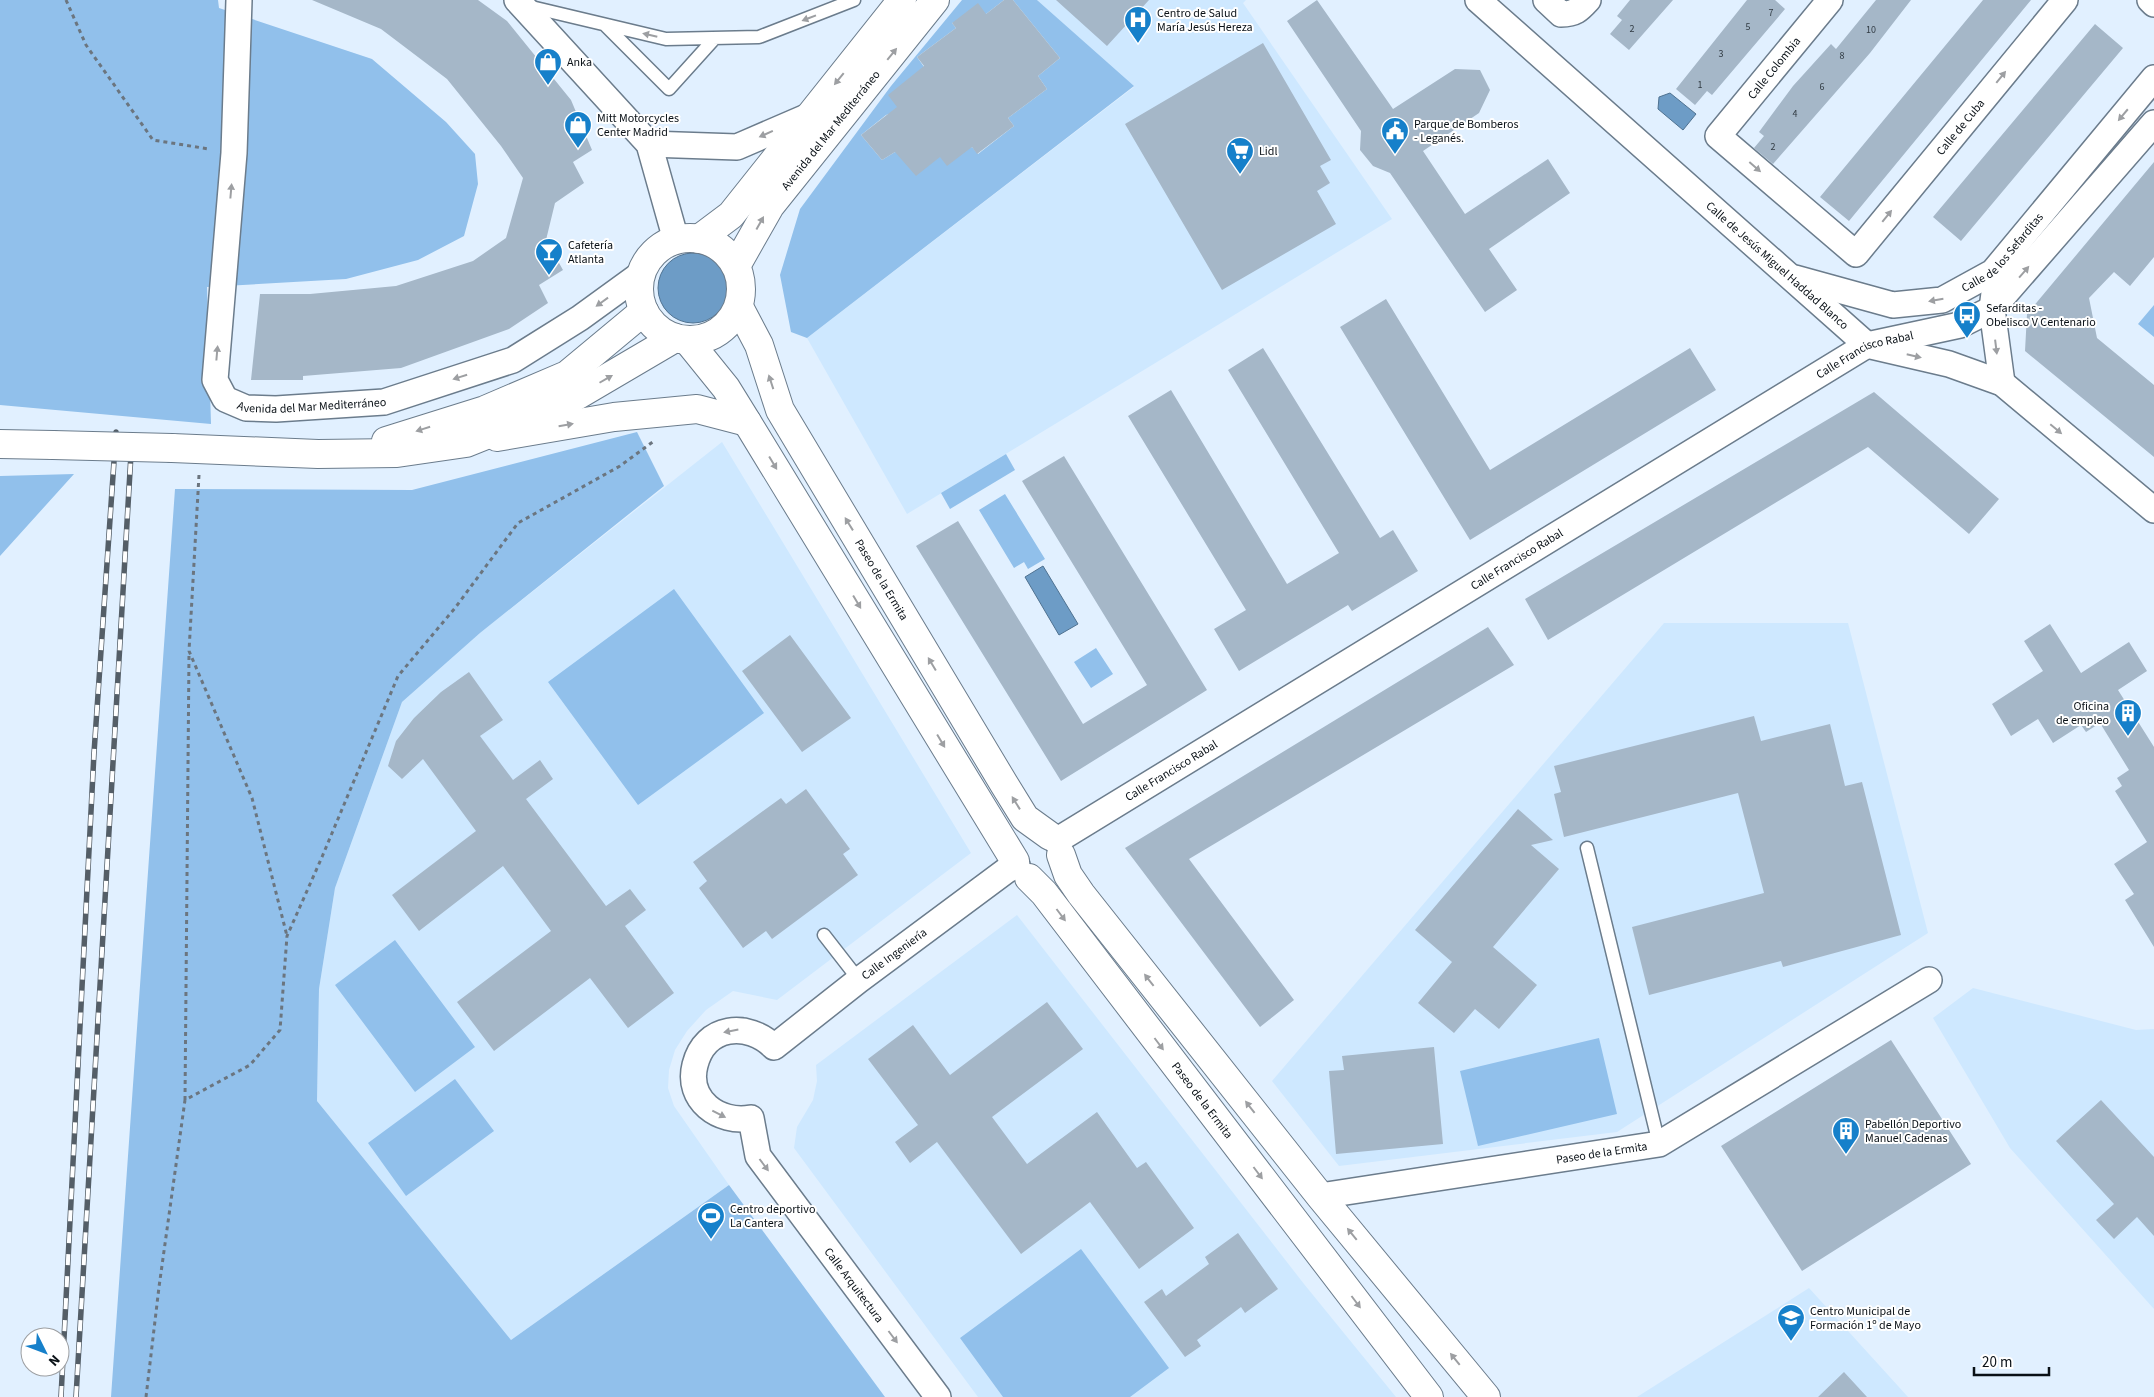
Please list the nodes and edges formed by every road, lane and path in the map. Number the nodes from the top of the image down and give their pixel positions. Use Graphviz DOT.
graph roads {
  1 [pos="66,0"];
  2 [pos="854,0"];
  3 [pos="902,0"];
  4 [pos="936,0"];
  5 [pos="1478,0"];
  6 [pos="1546,0"];
  7 [pos="1830,0"];
  8 [pos="2065,0"];
  9 [pos="2150,0"];
  10 [pos="520,2"];
  11 [pos="242,3"];
  12 [pos="2154,4"];
  13 [pos="1581,7"];
  14 [pos="605,25"];
  15 [pos="715,38"];
  16 [pos="2154,78"];
  17 [pos="811,115"];
  18 [pos="2154,123"];
  19 [pos="649,144"];
  20 [pos="234,153"];
  21 [pos="688,240"];
  22 [pos="1856,254"];
  23 [pos="2000,264"];
  24 [pos="736,266"];
  25 [pos="642,273"];
  26 [pos="1790,276"];
  27 [pos="1893,305"];
  28 [pos="739,307"];
  29 [pos="1992,309"];
  30 [pos="644,312"];
  31 [pos="682,340"];
  32 [pos="1867,345"];
  33 [pos="2002,383"];
  34 [pos="747,422"];
  35 [pos="658,438"];
  36 [pos="466,443"];
  37 [pos="0,444"];
  38 [pos="201,450"];
  39 [pos="351,452"];
  40 [pos="2154,510"];
  41 [pos="189,651"];
  42 [pos="1056,844"];
  43 [pos="1587,848"];
  44 [pos="1020,868"];
  45 [pos="824,935"];
  46 [pos="287,936"];
  47 [pos="859,980"];
  48 [pos="1930,980"];
  49 [pos="185,1100"];
  50 [pos="751,1118"];
  51 [pos="1659,1144"];
  52 [pos="1320,1196"];
  53 [pos="146,1397"];
  54 [pos="938,1397"];
  55 [pos="1428,1397"];
  56 [pos="1486,1397"];
  1 -- 20 [label="path"];
  2 -- 15 [label="lane, one-way"];
  3 -- 17 [label="main road, Avenida del Mar Mediterráneo, one-way"];
  24 -- 4 [label="main road, Avenida del Mar Mediterráneo, one-way"];
  5 -- 26 [label="street, Calle de Jesús Miguel Haddad Blanco"];
  6 -- 13 [label="street"];
  7 -- 22 [label="street, Calle Colombia, one-way"];
  22 -- 8 [label="street, Calle de Cuba, one-way"];
  9 -- 12 [label="street"];
  10 -- 14 [label="lane"];
  10 -- 19 [label="street"];
  11 -- 20 [label="street, Avenida del Mar Mediterráneo"];
  15 -- 14 [label="lane, one-way"];
  14 -- 15 [label="lane"];
  16 -- 23 [label="street, Calle de los Sefarditas, one-way"];
  17 -- 19 [label="street, Avenida del Mar Mediterráneo, one-way"];
  17 -- 21 [label="main road, Avenida del Mar Mediterráneo"];
  29 -- 18 [label="street, one-way"];
  19 -- 21 [label="street"];
  25 -- 20 [label="street, Avenida del Mar Mediterráneo, one-way"];
  21 -- 24 [label="main road"];
  21 -- 25 [label="main road"];
  23 -- 27 [label="street, Calle de los Sefarditas, one-way"];
  23 -- 29 [label="street"];
  24 -- 28 [label="main road"];
  25 -- 30 [label="main road"];
  26 -- 27 [label="street, Calle de los Sefarditas"];
  26 -- 32 [label="street, Calle de Jesús Miguel Haddad Blanco"];
  27 -- 32 [label="street"];
  28 -- 31 [label="main road"];
  42 -- 28 [label="main road, Paseo de la Ermita, one-way"];
  29 -- 32 [label="street, Calle Francisco Rabal"];
  29 -- 33 [label="street, one-way"];
  30 -- 31 [label="main road"];
  30 -- 39 [label="main road, one-way"];
  31 -- 34 [label="main road, Paseo de la Ermita"];
  36 -- 31 [label="main road, one-way"];
  32 -- 33 [label="street, Calle de Jesús Miguel Haddad Blanco, one-way"];
  32 -- 42 [label="street, Calle Francisco Rabal"];
  33 -- 40 [label="street, Calle de Jesús Miguel Haddad Blanco, one-way"];
  36 -- 34 [label="main road, one-way"];
  34 -- 44 [label="main road, Paseo de la Ermita, one-way"];
  35 -- 46 [label="path"];
  36 -- 39 [label="main road"];
  37 -- 38 [label="main road, bridge"];
  38 -- 39 [label="main road"];
  38 -- 41 [label="path"];
  41 -- 46 [label="path"];
  41 -- 49 [label="path"];
  42 -- 44 [label="main road"];
  42 -- 44 [label="main road"];
  52 -- 42 [label="main road, one-way"];
  43 -- 51 [label="lane"];
  44 -- 47 [label="street, Calle Ingeniería"];
  44 -- 55 [label="main road, Paseo de la Ermita, one-way"];
  45 -- 47 [label="lane"];
  46 -- 49 [label="path"];
  47 -- 50 [label="street, Calle Ingeniería, one-way"];
  48 -- 51 [label="street, Paseo de la Ermita"];
  49 -- 53 [label="path"];
  50 -- 54 [label="street, Calle Arquitectura, one-way"];
  51 -- 52 [label="street, Paseo de la Ermita"];
  56 -- 52 [label="main road, one-way"];
}
